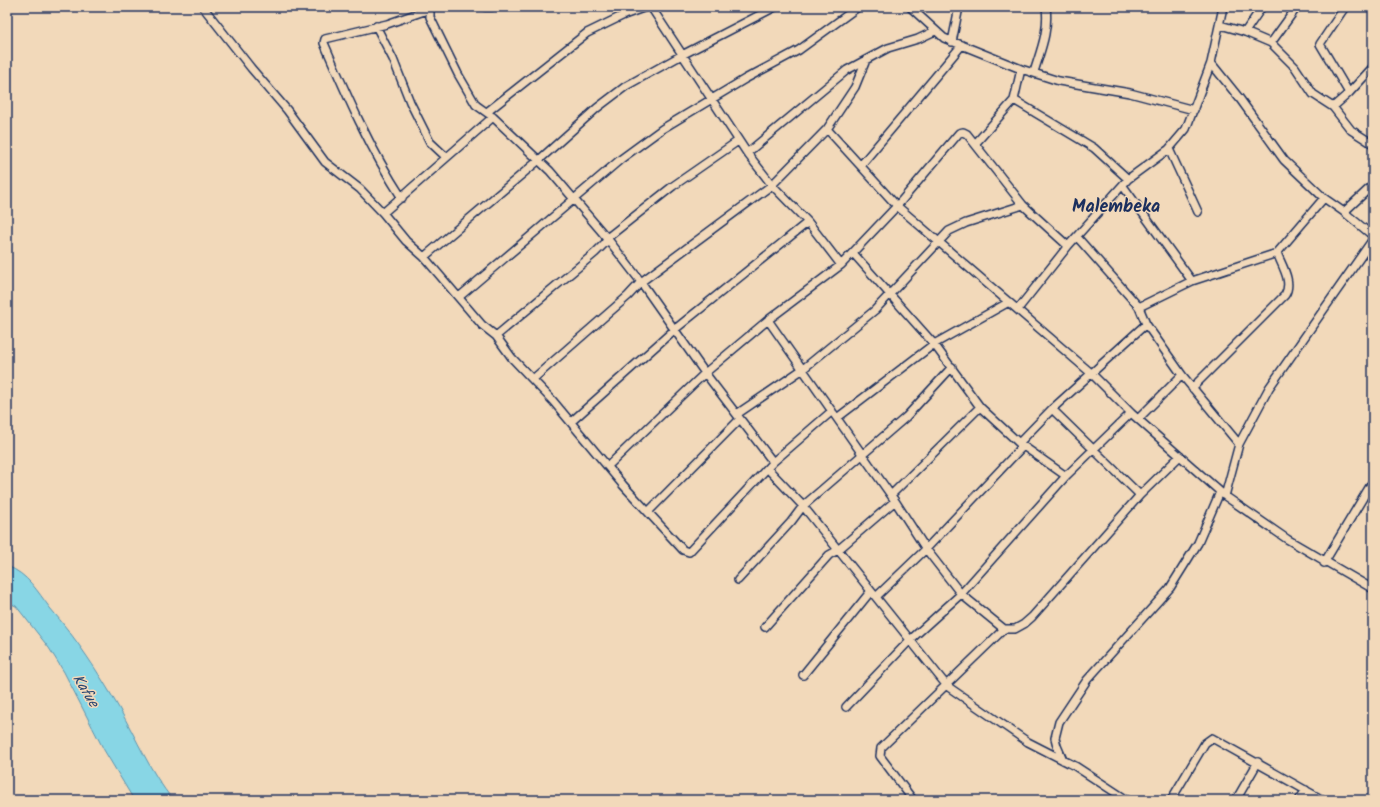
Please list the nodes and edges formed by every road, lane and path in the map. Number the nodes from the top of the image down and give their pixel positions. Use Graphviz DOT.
graph roads {
  1 [pos="204,7"];
  2 [pos="485,7"];
  3 [pos="492,7"];
  4 [pos="646,7"];
  5 [pos="651,7"];
  6 [pos="775,7"];
  7 [pos="910,7"];
  8 [pos="959,7"];
  9 [pos="1046,7"];
  10 [pos="1223,7"];
  11 [pos="1262,7"];
  12 [pos="1297,7"];
  13 [pos="1345,7"];
  14 [pos="430,8"];
  15 [pos="854,8"];
  16 [pos="1220,25"];
  17 [pos="376,26"];
  18 [pos="935,31"];
  19 [pos="1245,32"];
  20 [pos="952,42"];
  21 [pos="1271,43"];
  22 [pos="962,45"];
  23 [pos="682,55"];
  24 [pos="866,60"];
  25 [pos="1211,63"];
  26 [pos="1373,66"];
  27 [pos="1021,69"];
  28 [pos="1034,72"];
  29 [pos="1349,93"];
  30 [pos="712,100"];
  31 [pos="1014,100"];
  32 [pos="1333,107"];
  33 [pos="1194,110"];
  34 [pos="487,112"];
  35 [pos="493,117"];
  36 [pos="827,129"];
  37 [pos="738,141"];
  38 [pos="976,144"];
  39 [pos="1373,144"];
  40 [pos="1169,149"];
  41 [pos="747,153"];
  42 [pos="446,157"];
  43 [pos="539,160"];
  44 [pos="861,165"];
  45 [pos="1128,179"];
  46 [pos="772,185"];
  47 [pos="1373,185"];
  48 [pos="1123,186"];
  49 [pos="402,198"];
  50 [pos="1324,198"];
  51 [pos="574,199"];
  52 [pos="1023,205"];
  53 [pos="898,206"];
  54 [pos="1198,212"];
  55 [pos="1344,212"];
  56 [pos="384,213"];
  57 [pos="808,222"];
  58 [pos="1077,237"];
  59 [pos="1373,237"];
  60 [pos="607,238"];
  61 [pos="939,242"];
  62 [pos="1068,246"];
  63 [pos="853,253"];
  64 [pos="1277,253"];
  65 [pos="424,256"];
  66 [pos="841,265"];
  67 [pos="1192,281"];
  68 [pos="641,282"];
  69 [pos="891,294"];
  70 [pos="459,297"];
  71 [pos="1009,302"];
  72 [pos="1139,307"];
  73 [pos="1018,309"];
  74 [pos="768,320"];
  75 [pos="1146,324"];
  76 [pos="674,330"];
  77 [pos="496,336"];
  78 [pos="934,344"];
  79 [pos="952,367"];
  80 [pos="803,369"];
  81 [pos="705,373"];
  82 [pos="1091,373"];
  83 [pos="1182,375"];
  84 [pos="533,379"];
  85 [pos="1192,388"];
  86 [pos="980,407"];
  87 [pos="1052,409"];
  88 [pos="832,411"];
  89 [pos="1131,413"];
  90 [pos="739,417"];
  91 [pos="837,418"];
  92 [pos="1138,419"];
  93 [pos="571,422"];
  94 [pos="1021,444"];
  95 [pos="1239,444"];
  96 [pos="1093,451"];
  97 [pos="862,455"];
  98 [pos="1180,456"];
  99 [pos="773,462"];
  100 [pos="608,466"];
  101 [pos="768,469"];
  102 [pos="1066,476"];
  103 [pos="1373,481"];
  104 [pos="1223,494"];
  105 [pos="1140,495"];
  106 [pos="893,498"];
  107 [pos="803,506"];
  108 [pos="649,511"];
  109 [pos="926,549"];
  110 [pos="838,550"];
  111 [pos="1324,563"];
  112 [pos="738,580"];
  113 [pos="1373,589"];
  114 [pos="874,594"];
  115 [pos="961,594"];
  116 [pos="765,627"];
  117 [pos="1004,629"];
  118 [pos="910,642"];
  119 [pos="803,675"];
  120 [pos="947,686"];
  121 [pos="846,707"];
  122 [pos="1063,760"];
  123 [pos="1258,762"];
  124 [pos="1306,790"];
  125 [pos="913,800"];
  126 [pos="1127,800"];
  127 [pos="1172,800"];
  128 [pos="1236,800"];
  129 [pos="1299,800"];
  130 [pos="1323,800"];
  1 -- 56 [label="street"];
  2 -- 3 [label="street"];
  4 -- 34 [label="street"];
  5 -- 23 [label="street"];
  6 -- 23 [label="street"];
  7 -- 18 [label="street"];
  8 -- 20 [label="street"];
  9 -- 28 [label="street"];
  10 -- 16 [label="street"];
  11 -- 19 [label="street"];
  12 -- 21 [label="street"];
  13 -- 29 [label="street"];
  14 -- 17 [label="street"];
  14 -- 34 [label="street"];
  15 -- 30 [label="street"];
  16 -- 19 [label="street"];
  16 -- 25 [label="street"];
  17 -- 42 [label="street"];
  17 -- 49 [label="street"];
  18 -- 20 [label="street"];
  18 -- 24 [label="street"];
  19 -- 21 [label="street"];
  20 -- 22 [label="street"];
  21 -- 32 [label="street"];
  22 -- 27 [label="street"];
  22 -- 44 [label="street"];
  23 -- 30 [label="street"];
  23 -- 43 [label="street"];
  24 -- 36 [label="street"];
  24 -- 41 [label="street"];
  25 -- 33 [label="street"];
  25 -- 50 [label="street"];
  26 -- 29 [label="street"];
  27 -- 28 [label="street"];
  27 -- 31 [label="street"];
  28 -- 33 [label="street"];
  29 -- 32 [label="street"];
  30 -- 37 [label="street"];
  30 -- 51 [label="street"];
  31 -- 38 [label="street"];
  31 -- 45 [label="street"];
  32 -- 39 [label="street"];
  33 -- 40 [label="street"];
  34 -- 35 [label="street"];
  35 -- 42 [label="street"];
  35 -- 43 [label="street"];
  36 -- 44 [label="street"];
  36 -- 46 [label="street"];
  37 -- 41 [label="street"];
  37 -- 60 [label="street"];
  38 -- 52 [label="street"];
  38 -- 53 [label="street"];
  40 -- 45 [label="street"];
  40 -- 54 [label="street"];
  41 -- 46 [label="street"];
  42 -- 49 [label="street"];
  43 -- 51 [label="street"];
  43 -- 65 [label="street"];
  44 -- 53 [label="street"];
  45 -- 48 [label="street"];
  46 -- 57 [label="street"];
  46 -- 68 [label="street"];
  47 -- 55 [label="street"];
  48 -- 58 [label="street"];
  48 -- 67 [label="street"];
  49 -- 56 [label="street"];
  50 -- 55 [label="street"];
  50 -- 64 [label="street"];
  51 -- 60 [label="street"];
  51 -- 70 [label="street"];
  52 -- 61 [label="street"];
  52 -- 62 [label="street"];
  53 -- 61 [label="street"];
  53 -- 63 [label="street"];
  55 -- 59 [label="street"];
  56 -- 65 [label="street"];
  57 -- 66 [label="street"];
  57 -- 76 [label="street"];
  58 -- 62 [label="street"];
  58 -- 72 [label="street"];
  59 -- 95 [label="street"];
  60 -- 68 [label="street"];
  60 -- 77 [label="street"];
  61 -- 69 [label="street"];
  61 -- 71 [label="street"];
  62 -- 73 [label="street"];
  63 -- 66 [label="street"];
  63 -- 69 [label="street"];
  64 -- 67 [label="street"];
  64 -- 85 [label="street"];
  65 -- 70 [label="street"];
  66 -- 74 [label="street"];
  67 -- 72 [label="street"];
  68 -- 76 [label="street"];
  68 -- 84 [label="street"];
  69 -- 78 [label="street"];
  69 -- 80 [label="street"];
  70 -- 77 [label="street"];
  71 -- 73 [label="street"];
  71 -- 78 [label="street"];
  72 -- 75 [label="street"];
  73 -- 82 [label="street"];
  74 -- 80 [label="street"];
  74 -- 81 [label="street"];
  75 -- 82 [label="street"];
  75 -- 83 [label="street"];
  76 -- 81 [label="street"];
  76 -- 93 [label="street"];
  77 -- 84 [label="street"];
  78 -- 79 [label="street"];
  78 -- 91 [label="street"];
  79 -- 86 [label="street"];
  79 -- 97 [label="street"];
  80 -- 88 [label="street"];
  80 -- 90 [label="street"];
  81 -- 90 [label="street"];
  81 -- 100 [label="street"];
  82 -- 87 [label="street"];
  82 -- 89 [label="street"];
  83 -- 85 [label="street"];
  83 -- 92 [label="street"];
  84 -- 93 [label="street"];
  85 -- 95 [label="street"];
  86 -- 94 [label="street"];
  86 -- 106 [label="street"];
  87 -- 94 [label="street"];
  87 -- 96 [label="street"];
  88 -- 91 [label="street"];
  88 -- 99 [label="street"];
  89 -- 92 [label="street"];
  89 -- 96 [label="street"];
  90 -- 99 [label="street"];
  90 -- 108 [label="street"];
  91 -- 97 [label="street"];
  92 -- 98 [label="street"];
  93 -- 100 [label="street"];
  94 -- 102 [label="street"];
  94 -- 109 [label="street"];
  95 -- 104 [label="street"];
  96 -- 102 [label="street"];
  96 -- 105 [label="street"];
  97 -- 106 [label="street"];
  97 -- 107 [label="street"];
  98 -- 104 [label="street"];
  98 -- 105 [label="street"];
  99 -- 101 [label="street"];
  100 -- 108 [label="street"];
  101 -- 107 [label="street"];
  101 -- 108 [label="street"];
  102 -- 115 [label="street"];
  103 -- 111 [label="street"];
  104 -- 111 [label="street"];
  104 -- 122 [label="street"];
  105 -- 117 [label="street"];
  106 -- 109 [label="street"];
  106 -- 110 [label="street"];
  107 -- 110 [label="street"];
  107 -- 112 [label="street"];
  109 -- 114 [label="street"];
  109 -- 115 [label="street"];
  110 -- 114 [label="street"];
  110 -- 116 [label="street"];
  111 -- 113 [label="street"];
  114 -- 118 [label="street"];
  114 -- 119 [label="street"];
  115 -- 117 [label="street"];
  115 -- 118 [label="street"];
  117 -- 120 [label="street"];
  118 -- 120 [label="street"];
  118 -- 121 [label="street"];
  120 -- 122 [label="street"];
  120 -- 125 [label="street"];
  122 -- 126 [label="street"];
  123 -- 124 [label="street"];
  123 -- 127 [label="street"];
  123 -- 128 [label="street"];
  124 -- 129 [label="street"];
  124 -- 130 [label="street"];
}
